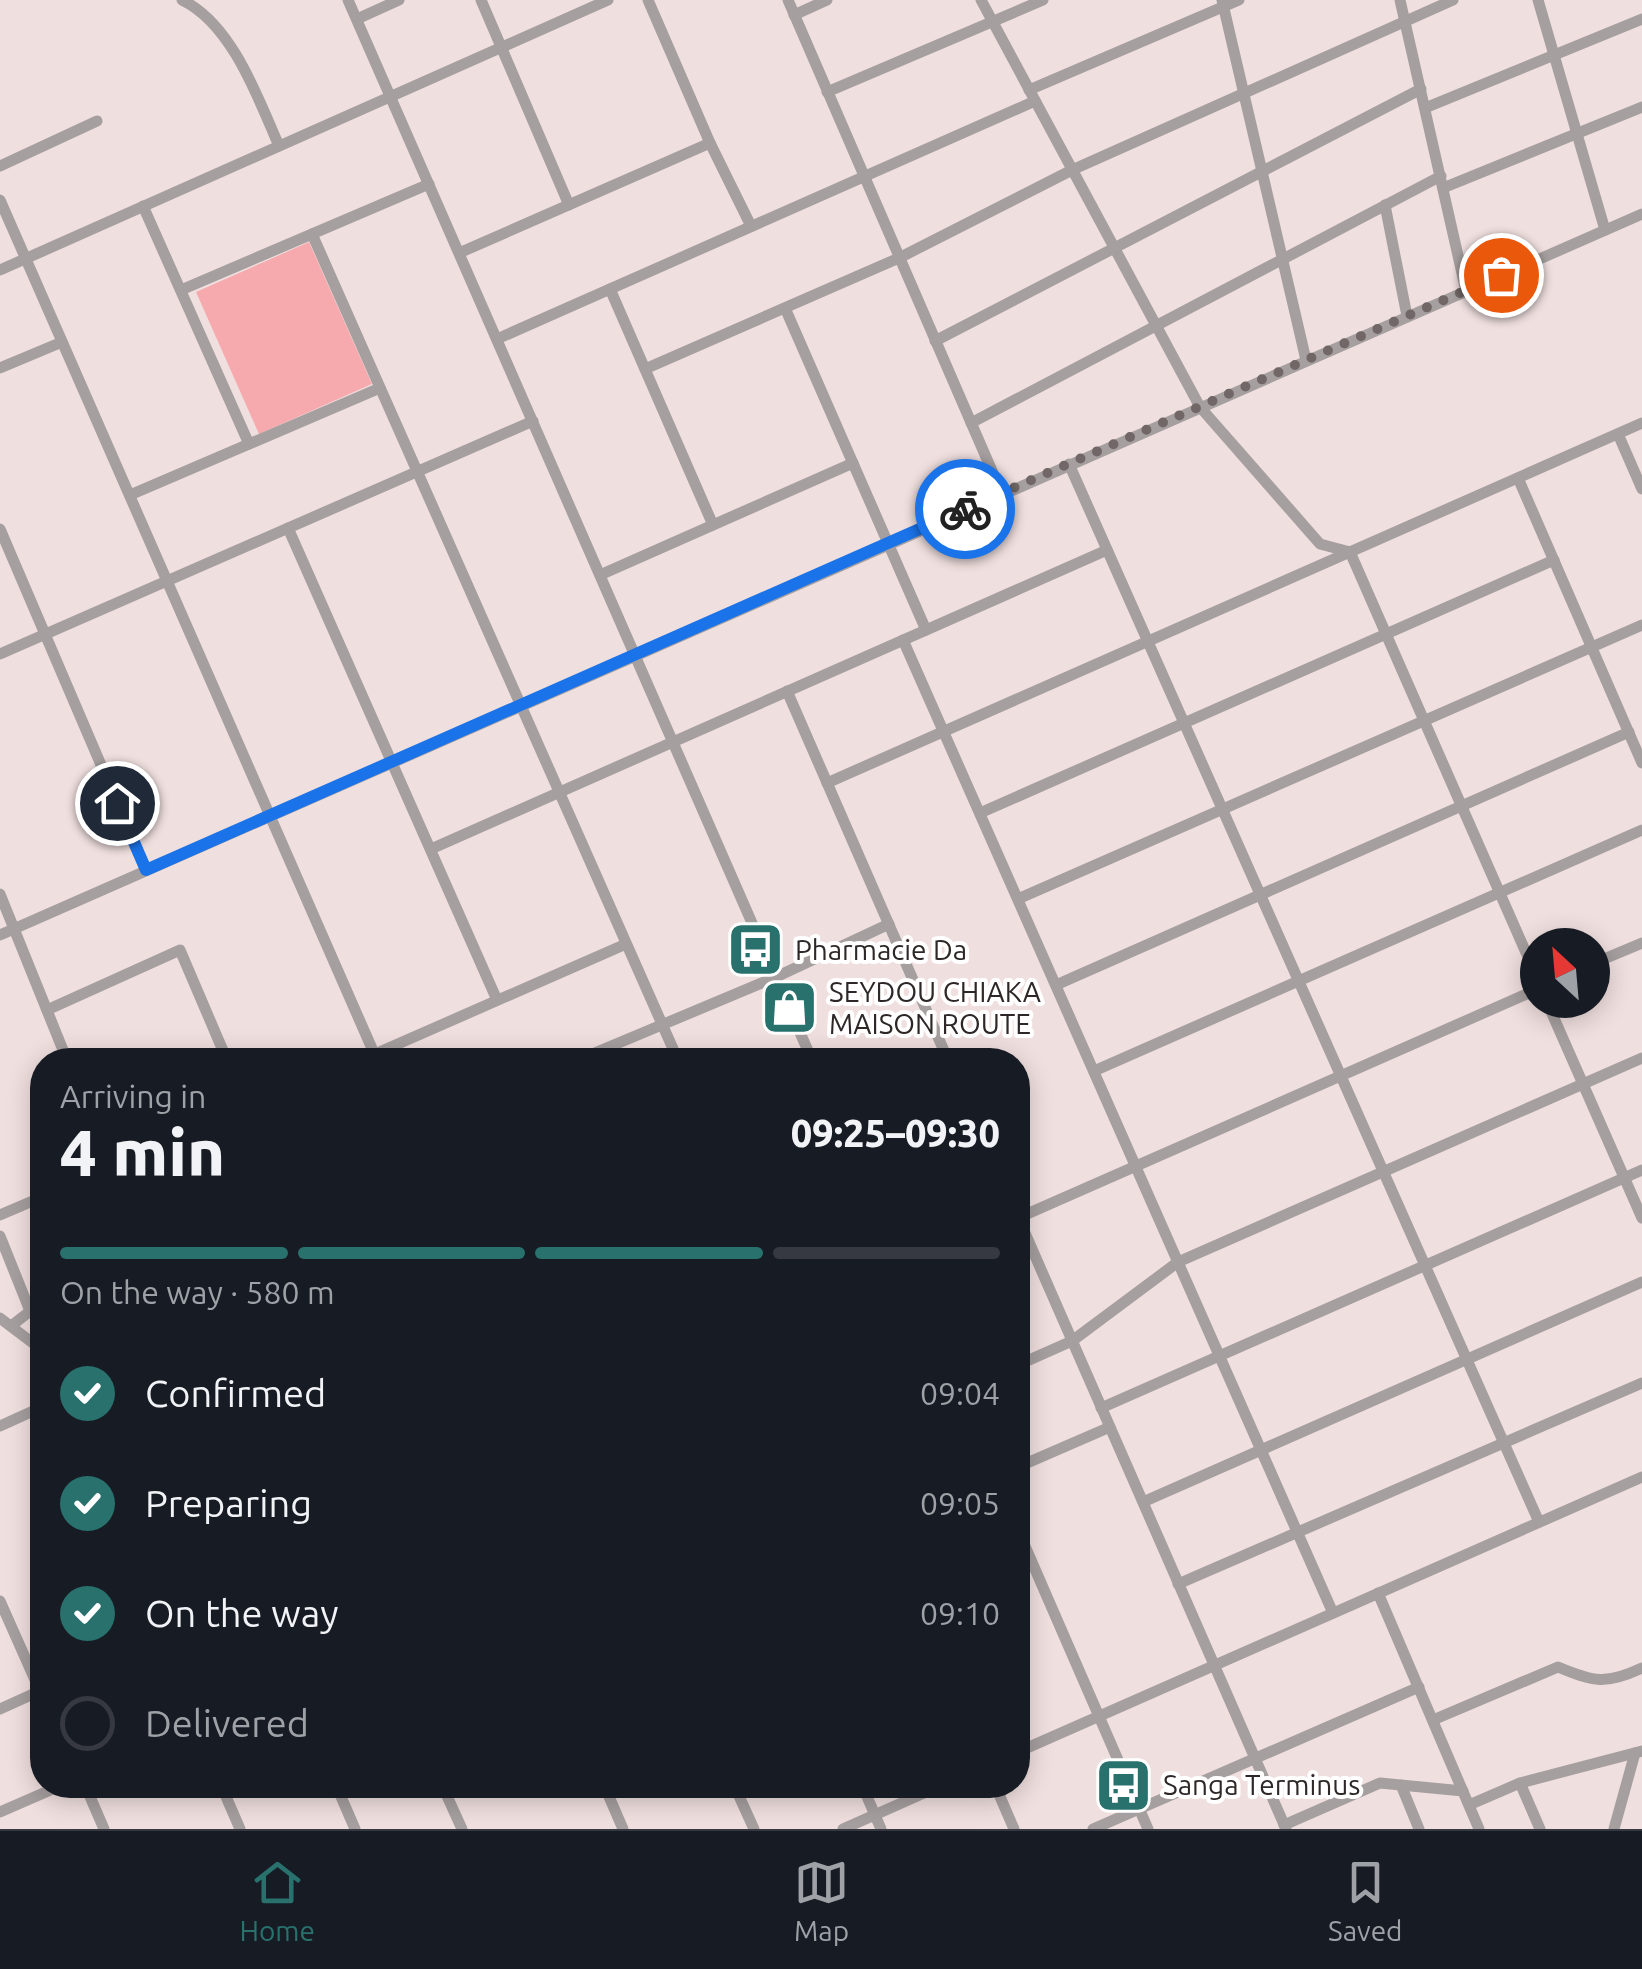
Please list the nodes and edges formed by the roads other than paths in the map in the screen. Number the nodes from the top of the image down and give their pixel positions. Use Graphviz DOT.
graph roads {
  1 [pos="182,0"];
  2 [pos="348,0"];
  3 [pos="399,0"];
  4 [pos="482,0"];
  5 [pos="608,0"];
  6 [pos="648,0"];
  7 [pos="788,0"];
  8 [pos="828,0"];
  9 [pos="981,0"];
  10 [pos="1043,0"];
  11 [pos="1239,0"];
  12 [pos="1400,0"];
  13 [pos="1453,0"];
  14 [pos="1538,0"];
  15 [pos="1223,3"];
  16 [pos="1020,5"];
  17 [pos="794,15"];
  18 [pos="1642,18"];
  19 [pos="356,19"];
  20 [pos="1405,20"];
  21 [pos="992,22"];
  22 [pos="502,49"];
  23 [pos="1554,55"];
  24 [pos="1421,89"];
  25 [pos="827,92"];
  26 [pos="1244,94"];
  27 [pos="390,96"];
  28 [pos="1032,96"];
  29 [pos="1642,107"];
  30 [pos="1426,108"];
  31 [pos="98,121"];
  32 [pos="1577,133"];
  33 [pos="710,143"];
  34 [pos="279,146"];
  35 [pos="0,166"];
  36 [pos="1072,170"];
  37 [pos="1262,172"];
  38 [pos="864,177"];
  39 [pos="1442,182"];
  40 [pos="429,184"];
  41 [pos="0,200"];
  42 [pos="569,204"];
  43 [pos="1385,205"];
  44 [pos="143,206"];
  45 [pos="1642,214"];
  46 [pos="752,226"];
  47 [pos="1606,230"];
  48 [pos="312,234"];
  49 [pos="1114,248"];
  50 [pos="459,253"];
  51 [pos="26,258"];
  52 [pos="900,258"];
  53 [pos="1283,260"];
  54 [pos="0,270"];
  55 [pos="610,289"];
  56 [pos="181,290"];
  57 [pos="1466,290"];
  58 [pos="784,308"];
  59 [pos="1407,316"];
  60 [pos="1156,326"];
  61 [pos="497,339"];
  62 [pos="936,341"];
  63 [pos="62,342"];
  64 [pos="1306,360"];
  65 [pos="0,368"];
  66 [pos="644,369"];
  67 [pos="380,388"];
  68 [pos="1200,407"];
  69 [pos="532,420"];
  70 [pos="971,423"];
  71 [pos="1642,424"];
  72 [pos="1618,434"];
  73 [pos="249,444"];
  74 [pos="853,464"];
  75 [pos="1069,464"];
  76 [pos="417,471"];
  77 [pos="1518,478"];
  78 [pos="1642,489"];
  79 [pos="1002,494"];
  80 [pos="130,496"];
  81 [pos="713,525"];
  82 [pos="0,528"];
  83 [pos="288,528"];
  84 [pos="888,544"];
  85 [pos="1107,550"];
  86 [pos="1350,552"];
  87 [pos="5,553"];
  88 [pos="1554,560"];
  89 [pos="600,575"];
  90 [pos="167,581"];
  91 [pos="1642,625"];
  92 [pos="926,630"];
  93 [pos="45,634"];
  94 [pos="1386,634"];
  95 [pos="904,640"];
  96 [pos="1148,642"];
  97 [pos="1592,647"];
  98 [pos="0,654"];
  99 [pos="636,654"];
  100 [pos="786,692"];
  101 [pos="520,705"];
  102 [pos="1424,721"];
  103 [pos="1184,723"];
  104 [pos="944,731"];
  105 [pos="1629,732"];
  106 [pos="673,742"];
  107 [pos="392,762"];
  108 [pos="1642,763"];
  109 [pos="827,783"];
  110 [pos="559,792"];
  111 [pos="1461,806"];
  112 [pos="1222,809"];
  113 [pos="980,813"];
  114 [pos="270,816"];
  115 [pos="1642,830"];
  116 [pos="430,849"];
  117 [pos="146,870"];
  118 [pos="1499,893"];
  119 [pos="0,894"];
  120 [pos="1260,895"];
  121 [pos="1018,899"];
  122 [pos="888,924"];
  123 [pos="15,928"];
  124 [pos="0,935"];
  125 [pos="1520,940"];
  126 [pos="1642,942"];
  127 [pos="626,944"];
  128 [pos="1610,956"];
  129 [pos="776,977"];
  130 [pos="1299,981"];
  131 [pos="1056,985"];
  132 [pos="1520,997"];
  133 [pos="498,1000"];
  134 [pos="47,1010"];
  135 [pos="1554,1018"];
  136 [pos="662,1024"];
  137 [pos="62,1048"];
  138 [pos="222,1048"];
  139 [pos="372,1048"];
  140 [pos="395,1048"];
  141 [pos="606,1048"];
  142 [pos="673,1048"];
  143 [pos="807,1048"];
  144 [pos="943,1048"];
  145 [pos="1642,1058"];
  146 [pos="1094,1072"];
  147 [pos="1341,1075"];
  148 [pos="1583,1084"];
  149 [pos="1136,1166"];
  150 [pos="1642,1170"];
  151 [pos="1384,1172"];
  152 [pos="1624,1178"];
  153 [pos="30,1202"];
  154 [pos="1030,1213"];
  155 [pos="0,1215"];
  156 [pos="1642,1218"];
  157 [pos="0,1236"];
  158 [pos="1030,1245"];
  159 [pos="1178,1262"];
  160 [pos="1425,1265"];
  161 [pos="1642,1282"];
  162 [pos="30,1310"];
  163 [pos="5,1322"];
  164 [pos="30,1341"];
  165 [pos="1072,1341"];
  166 [pos="1220,1356"];
  167 [pos="1467,1359"];
  168 [pos="1030,1360"];
  169 [pos="1642,1383"];
  170 [pos="1101,1408"];
  171 [pos="30,1412"];
  172 [pos="0,1426"];
  173 [pos="1110,1427"];
  174 [pos="1504,1443"];
  175 [pos="1261,1450"];
  176 [pos="1030,1462"];
  177 [pos="1642,1477"];
  178 [pos="1142,1502"];
  179 [pos="1540,1522"];
  180 [pos="1298,1532"];
  181 [pos="1030,1558"];
  182 [pos="1178,1584"];
  183 [pos="1378,1593"];
  184 [pos="0,1601"];
  185 [pos="1333,1613"];
  186 [pos="1214,1665"];
  187 [pos="30,1666"];
  188 [pos="1642,1668"];
  189 [pos="1418,1687"];
  190 [pos="30,1695"];
  191 [pos="0,1709"];
  192 [pos="1099,1716"];
  193 [pos="1433,1720"];
  194 [pos="1030,1747"];
  195 [pos="1638,1752"];
  196 [pos="1255,1758"];
  197 [pos="1520,1783"];
  198 [pos="1401,1785"];
  199 [pos="1463,1790"];
  200 [pos="32,1798"];
  201 [pos="91,1798"];
  202 [pos="227,1798"];
  203 [pos="342,1798"];
  204 [pos="448,1798"];
  205 [pos="609,1798"];
  206 [pos="740,1798"];
  207 [pos="868,1798"];
  208 [pos="913,1798"];
  209 [pos="1001,1798"];
  210 [pos="1469,1805"];
  211 [pos="1139,1809"];
  212 [pos="0,1812"];
  213 [pos="875,1815"];
  214 [pos="1285,1827"];
  215 [pos="104,1829"];
  216 [pos="240,1829"];
  217 [pos="355,1829"];
  218 [pos="462,1829"];
  219 [pos="622,1829"];
  220 [pos="754,1829"];
  221 [pos="843,1829"];
  222 [pos="881,1829"];
  223 [pos="1014,1829"];
  224 [pos="1094,1829"];
  225 [pos="1148,1829"];
  226 [pos="1419,1829"];
  227 [pos="1479,1829"];
  228 [pos="1540,1829"];
  229 [pos="1614,1829"];
  1 -- 34 [label="street"];
  2 -- 19 [label="street"];
  3 -- 19 [label="street"];
  4 -- 22 [label="street"];
  5 -- 22 [label="street"];
  6 -- 33 [label="street"];
  7 -- 17 [label="street"];
  8 -- 17 [label="street"];
  9 -- 21 [label="street"];
  10 -- 16 [label="street"];
  11 -- 15 [label="street"];
  12 -- 20 [label="street"];
  13 -- 20 [label="street"];
  14 -- 23 [label="street"];
  15 -- 26 [label="street"];
  15 -- 28 [label="street"];
  16 -- 21 [label="street"];
  17 -- 25 [label="street"];
  18 -- 23 [label="street"];
  19 -- 27 [label="street"];
  20 -- 24 [label="street"];
  20 -- 26 [label="street"];
  21 -- 25 [label="street"];
  21 -- 28 [label="street"];
  22 -- 27 [label="street"];
  22 -- 42 [label="street"];
  23 -- 30 [label="street"];
  23 -- 32 [label="street"];
  24 -- 30 [label="street"];
  24 -- 37 [label="street"];
  25 -- 38 [label="street"];
  26 -- 36 [label="street"];
  26 -- 37 [label="street"];
  27 -- 34 [label="street"];
  27 -- 40 [label="street"];
  28 -- 36 [label="street"];
  28 -- 38 [label="street"];
  29 -- 32 [label="street"];
  30 -- 39 [label="street"];
  31 -- 35 [label="street"];
  32 -- 39 [label="street"];
  32 -- 47 [label="street"];
  33 -- 42 [label="street"];
  33 -- 46 [label="street"];
  34 -- 44 [label="street"];
  36 -- 49 [label="street"];
  36 -- 52 [label="street"];
  37 -- 49 [label="street"];
  37 -- 53 [label="street"];
  38 -- 46 [label="street"];
  38 -- 52 [label="street"];
  39 -- 43 [label="street"];
  39 -- 57 [label="street"];
  40 -- 48 [label="street"];
  40 -- 50 [label="street"];
  41 -- 51 [label="street"];
  42 -- 50 [label="street"];
  43 -- 53 [label="street"];
  43 -- 59 [label="street"];
  44 -- 51 [label="street"];
  44 -- 56 [label="street"];
  45 -- 47 [label="street"];
  46 -- 55 [label="street"];
  47 -- 57 [label="street"];
  48 -- 56 [label="street"];
  48 -- 67 [label="street"];
  49 -- 60 [label="street"];
  49 -- 62 [label="street"];
  50 -- 61 [label="street"];
  51 -- 54 [label="street"];
  51 -- 63 [label="street"];
  52 -- 58 [label="street"];
  52 -- 62 [label="street"];
  53 -- 60 [label="street"];
  53 -- 64 [label="street"];
  55 -- 61 [label="street"];
  55 -- 66 [label="street"];
  56 -- 73 [label="street"];
  57 -- 59 [label="street"];
  58 -- 66 [label="street"];
  58 -- 74 [label="street"];
  59 -- 64 [label="street"];
  60 -- 68 [label="street"];
  60 -- 70 [label="street"];
  61 -- 69 [label="street"];
  62 -- 70 [label="street"];
  63 -- 65 [label="street"];
  63 -- 80 [label="street"];
  64 -- 68 [label="street"];
  66 -- 81 [label="street"];
  67 -- 73 [label="street"];
  67 -- 76 [label="street"];
  68 -- 75 [label="street"];
  68 -- 86 [label="street"];
  69 -- 76 [label="street"];
  69 -- 89 [label="street"];
  70 -- 79 [label="street"];
  71 -- 72 [label="street"];
  72 -- 77 [label="street"];
  72 -- 78 [label="street"];
  73 -- 80 [label="street"];
  74 -- 81 [label="street"];
  74 -- 84 [label="street"];
  75 -- 79 [label="street"];
  75 -- 85 [label="street"];
  76 -- 83 [label="street"];
  76 -- 101 [label="street"];
  77 -- 86 [label="street"];
  77 -- 88 [label="street"];
  79 -- 84 [label="street"];
  80 -- 90 [label="street"];
  81 -- 89 [label="street"];
  82 -- 87 [label="street"];
  83 -- 90 [label="street"];
  83 -- 107 [label="street"];
  84 -- 92 [label="street"];
  84 -- 99 [label="street"];
  85 -- 92 [label="street"];
  85 -- 96 [label="street"];
  86 -- 94 [label="street"];
  86 -- 96 [label="street"];
  87 -- 93 [label="street"];
  88 -- 94 [label="street"];
  88 -- 97 [label="street"];
  89 -- 99 [label="street"];
  90 -- 93 [label="street"];
  90 -- 114 [label="street"];
  91 -- 97 [label="street"];
  92 -- 95 [label="street"];
  93 -- 98 [label="street"];
  93 -- 117 [label="street"];
  94 -- 102 [label="street"];
  94 -- 103 [label="street"];
  95 -- 100 [label="street"];
  95 -- 104 [label="street"];
  96 -- 103 [label="street"];
  96 -- 104 [label="street"];
  97 -- 102 [label="street"];
  97 -- 105 [label="street"];
  99 -- 101 [label="street"];
  99 -- 106 [label="street"];
  100 -- 106 [label="street"];
  100 -- 109 [label="street"];
  101 -- 107 [label="street"];
  101 -- 110 [label="street"];
  102 -- 111 [label="street"];
  102 -- 112 [label="street"];
  103 -- 112 [label="street"];
  103 -- 113 [label="street"];
  104 -- 109 [label="street"];
  104 -- 113 [label="street"];
  105 -- 108 [label="street"];
  105 -- 111 [label="street"];
  106 -- 110 [label="street"];
  106 -- 129 [label="street"];
  107 -- 114 [label="street"];
  107 -- 116 [label="street"];
  109 -- 122 [label="street"];
  110 -- 116 [label="street"];
  110 -- 127 [label="street"];
  111 -- 118 [label="street"];
  111 -- 120 [label="street"];
  112 -- 120 [label="street"];
  112 -- 121 [label="street"];
  113 -- 121 [label="street"];
  114 -- 117 [label="street"];
  114 -- 139 [label="street"];
  115 -- 118 [label="street"];
  116 -- 133 [label="street"];
  117 -- 123 [label="street"];
  118 -- 125 [label="street"];
  118 -- 130 [label="street"];
  119 -- 123 [label="street"];
  120 -- 130 [label="street"];
  120 -- 131 [label="street"];
  121 -- 131 [label="street"];
  122 -- 129 [label="street"];
  122 -- 144 [label="street"];
  123 -- 124 [label="street"];
  123 -- 134 [label="street"];
  126 -- 128 [label="street"];
  127 -- 133 [label="street"];
  127 -- 136 [label="street"];
  129 -- 136 [label="street"];
  129 -- 143 [label="street"];
  130 -- 146 [label="street"];
  130 -- 147 [label="street"];
  131 -- 146 [label="street"];
  132 -- 147 [label="street"];
  133 -- 140 [label="street"];
  134 -- 137 [label="street"];
  134 -- 138 [label="street"];
  135 -- 148 [label="street"];
  136 -- 141 [label="street"];
  136 -- 142 [label="street"];
  145 -- 148 [label="street"];
  146 -- 149 [label="street"];
  147 -- 149 [label="street"];
  147 -- 151 [label="street"];
  148 -- 151 [label="street"];
  148 -- 152 [label="street"];
  149 -- 154 [label="street"];
  149 -- 159 [label="street"];
  150 -- 152 [label="street"];
  151 -- 159 [label="street"];
  151 -- 160 [label="street"];
  152 -- 156 [label="street"];
  152 -- 160 [label="street"];
  153 -- 155 [label="street"];
  157 -- 162 [label="street"];
  158 -- 165 [label="street"];
  159 -- 165 [label="street"];
  159 -- 166 [label="street"];
  160 -- 166 [label="street"];
  160 -- 167 [label="street"];
  161 -- 167 [label="street"];
  162 -- 163 [label="street"];
  163 -- 164 [label="street"];
  165 -- 168 [label="street"];
  165 -- 170 [label="street"];
  166 -- 170 [label="street"];
  166 -- 175 [label="street"];
  167 -- 174 [label="street"];
  167 -- 175 [label="street"];
  169 -- 174 [label="street"];
  170 -- 173 [label="street"];
  171 -- 172 [label="street"];
  173 -- 176 [label="street"];
  173 -- 178 [label="street"];
  174 -- 179 [label="street"];
  174 -- 180 [label="street"];
  175 -- 178 [label="street"];
  175 -- 180 [label="street"];
  177 -- 179 [label="street"];
  178 -- 182 [label="street"];
  179 -- 183 [label="street"];
  180 -- 182 [label="street"];
  180 -- 185 [label="street"];
  181 -- 192 [label="street"];
  182 -- 186 [label="street"];
  183 -- 185 [label="street"];
  183 -- 189 [label="street"];
  184 -- 187 [label="street"];
  185 -- 186 [label="street"];
  186 -- 192 [label="street"];
  186 -- 196 [label="street"];
  188 -- 193 [label="street"];
  189 -- 193 [label="street"];
  189 -- 196 [label="street"];
  190 -- 191 [label="street"];
  192 -- 194 [label="street"];
  192 -- 211 [label="street"];
  193 -- 199 [label="street"];
  195 -- 197 [label="street"];
  195 -- 229 [label="street"];
  196 -- 211 [label="street"];
  196 -- 214 [label="street"];
  197 -- 210 [label="street"];
  197 -- 228 [label="street"];
  198 -- 199 [label="street"];
  198 -- 214 [label="street"];
  198 -- 226 [label="street"];
  199 -- 210 [label="street"];
  200 -- 212 [label="street"];
  201 -- 215 [label="street"];
  202 -- 216 [label="street"];
  203 -- 217 [label="street"];
  204 -- 218 [label="street"];
  205 -- 219 [label="street"];
  206 -- 220 [label="street"];
  207 -- 213 [label="street"];
  208 -- 213 [label="street"];
  209 -- 223 [label="street"];
  210 -- 227 [label="street"];
  211 -- 224 [label="street"];
  211 -- 225 [label="street"];
  213 -- 221 [label="street"];
  213 -- 222 [label="street"];
}
